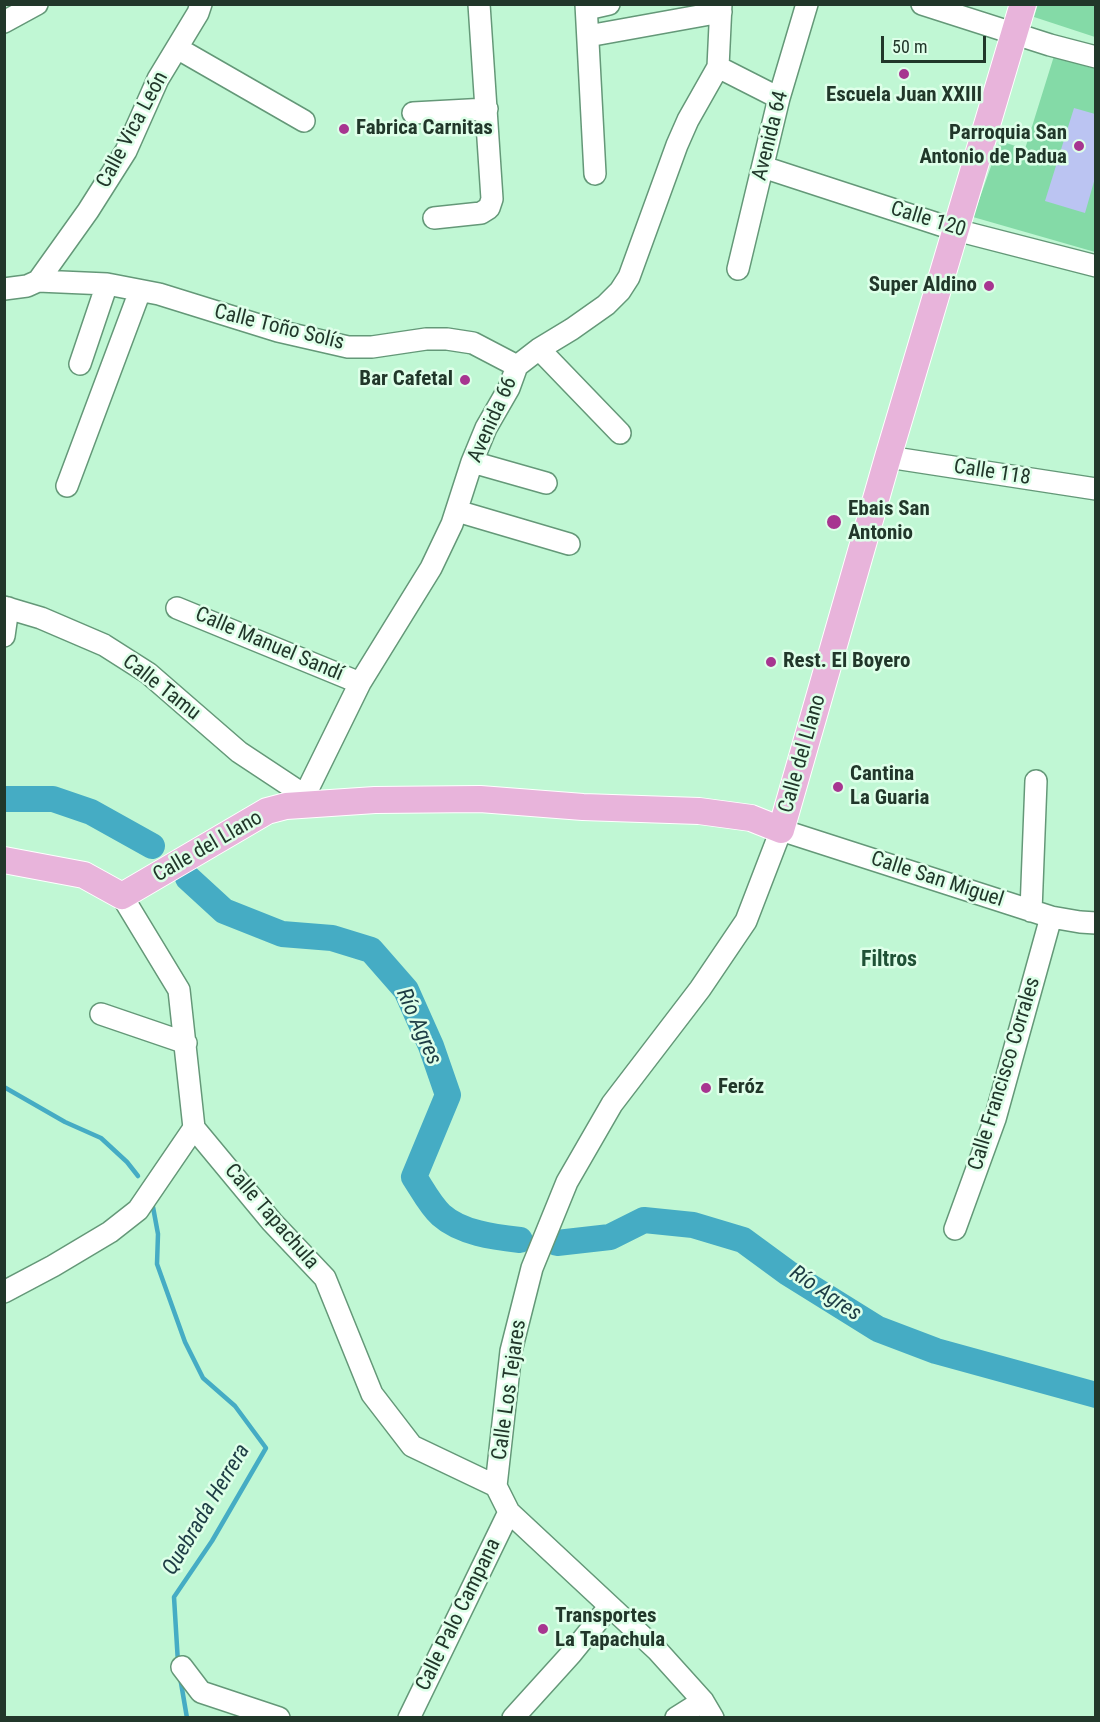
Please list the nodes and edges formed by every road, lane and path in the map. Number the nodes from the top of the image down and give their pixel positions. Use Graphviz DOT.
graph roads {
  1 [pos="37,4"];
  2 [pos="201,4"];
  3 [pos="478,4"];
  4 [pos="609,4"];
  5 [pos="807,4"];
  6 [pos="922,4"];
  7 [pos="1023,4"];
  8 [pos="586,7"];
  9 [pos="721,8"];
  10 [pos="4,22"];
  11 [pos="1015,34"];
  12 [pos="588,36"];
  13 [pos="177,48"];
  14 [pos="1095,57"];
  15 [pos="718,67"];
  16 [pos="779,98"];
  17 [pos="487,109"];
  18 [pos="413,113"];
  19 [pos="304,121"];
  20 [pos="763,167"];
  21 [pos="596,174"];
  22 [pos="434,218"];
  23 [pos="956,230"];
  24 [pos="1095,266"];
  25 [pos="738,268"];
  26 [pos="38,281"];
  27 [pos="107,284"];
  28 [pos="4,289"];
  29 [pos="140,291"];
  30 [pos="539,349"];
  31 [pos="81,364"];
  32 [pos="517,366"];
  33 [pos="620,433"];
  34 [pos="888,456"];
  35 [pos="472,462"];
  36 [pos="546,483"];
  37 [pos="67,486"];
  38 [pos="1095,489"];
  39 [pos="457,511"];
  40 [pos="568,544"];
  41 [pos="6,608"];
  42 [pos="177,608"];
  43 [pos="4,636"];
  44 [pos="360,683"];
  45 [pos="1036,781"];
  46 [pos="302,800"];
  47 [pos="781,830"];
  48 [pos="4,860"];
  49 [pos="122,896"];
  50 [pos="1041,914"];
  51 [pos="1095,923"];
  52 [pos="101,1014"];
  53 [pos="186,1043"];
  54 [pos="194,1128"];
  55 [pos="956,1229"];
  56 [pos="4,1292"];
  57 [pos="496,1485"];
  58 [pos="509,1512"];
  59 [pos="609,1607"];
  60 [pos="182,1667"];
  61 [pos="708,1709"];
  62 [pos="279,1718"];
  63 [pos="409,1718"];
  64 [pos="513,1718"];
  65 [pos="676,1718"];
  1 -- 10 [label="street"];
  2 -- 13 [label="street, Calle Vica León"];
  3 -- 17 [label="street"];
  4 -- 8 [label="street"];
  5 -- 16 [label="street, Avenida 64"];
  6 -- 11 [label="street"];
  7 -- 11 [label="main road, Calle del Llano"];
  8 -- 12 [label="street"];
  9 -- 12 [label="street"];
  9 -- 15 [label="street"];
  11 -- 14 [label="street"];
  11 -- 23 [label="main road, Calle del Llano"];
  12 -- 21 [label="street"];
  13 -- 19 [label="street"];
  13 -- 26 [label="street, Calle Vica León"];
  15 -- 16 [label="street"];
  15 -- 30 [label="street, Avenida 66"];
  16 -- 20 [label="street, Avenida 64"];
  17 -- 18 [label="street"];
  17 -- 22 [label="street"];
  20 -- 23 [label="street, Calle 120"];
  20 -- 25 [label="street, Avenida 64"];
  23 -- 24 [label="street, Calle 120"];
  23 -- 34 [label="main road, Calle del Llano"];
  26 -- 27 [label="street, Calle Toño Solís"];
  26 -- 28 [label="street, Calle Toño Solís"];
  27 -- 29 [label="street, Calle Toño Solís"];
  27 -- 31 [label="street"];
  29 -- 32 [label="street, Calle Toño Solís"];
  29 -- 37 [label="street"];
  30 -- 32 [label="street, Avenida 66"];
  30 -- 33 [label="street"];
  32 -- 35 [label="street, Avenida 66"];
  34 -- 38 [label="street, Calle 118"];
  34 -- 47 [label="main road, Calle del Llano"];
  35 -- 36 [label="street"];
  35 -- 39 [label="street, Avenida 66"];
  39 -- 40 [label="street"];
  39 -- 44 [label="street, Avenida 66"];
  41 -- 43 [label="street"];
  41 -- 46 [label="street, Calle Tamu"];
  42 -- 44 [label="street, Calle Manuel Sandí"];
  44 -- 46 [label="street, Avenida 66"];
  45 -- 50 [label="street, Calle Francisco Corrales"];
  46 -- 47 [label="main road, Calle del Llano"];
  46 -- 49 [label="main road, Calle del Llano"];
  47 -- 50 [label="street, Calle San Miguel"];
  47 -- 57 [label="street, Calle Los Tejares"];
  48 -- 49 [label="main road"];
  49 -- 53 [label="street"];
  50 -- 51 [label="street, Calle San Miguel"];
  50 -- 55 [label="street, Calle Francisco Corrales"];
  52 -- 53 [label="street"];
  53 -- 54 [label="street"];
  54 -- 56 [label="street"];
  54 -- 57 [label="street, Calle Tapachula"];
  57 -- 58 [label="street, Calle Los Tejares"];
  58 -- 59 [label="street, Calle Los Tejares"];
  58 -- 63 [label="street, Calle Palo Campana"];
  59 -- 61 [label="street, Calle Los Tejares"];
  59 -- 64 [label="street"];
  60 -- 62 [label="street"];
  61 -- 65 [label="street"];
}
